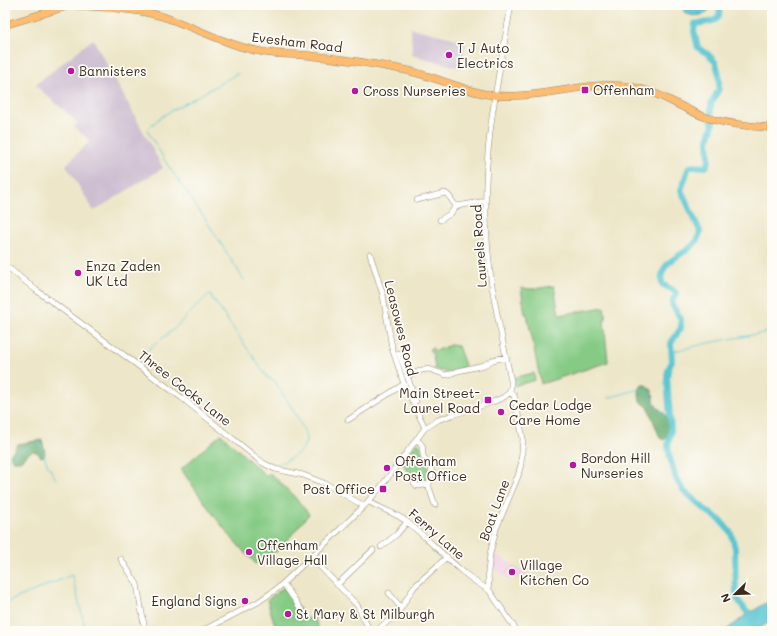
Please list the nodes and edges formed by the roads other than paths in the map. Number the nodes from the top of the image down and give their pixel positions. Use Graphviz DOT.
graph roads {
  1 [pos="71,5"];
  2 [pos="75,5"];
  3 [pos="511,5"];
  4 [pos="59,7"];
  5 [pos="5,25"];
  6 [pos="495,95"];
  7 [pos="772,128"];
  8 [pos="417,200"];
  9 [pos="486,201"];
  10 [pos="457,206"];
  11 [pos="440,220"];
  12 [pos="370,254"];
  13 [pos="5,265"];
  14 [pos="399,353"];
  15 [pos="506,357"];
  16 [pos="407,376"];
  17 [pos="404,384"];
  18 [pos="509,393"];
  19 [pos="416,401"];
  20 [pos="348,420"];
  21 [pos="424,428"];
  22 [pos="416,438"];
  23 [pos="429,484"];
  24 [pos="416,487"];
  25 [pos="368,500"];
  26 [pos="435,504"];
  27 [pos="364,506"];
  28 [pos="407,522"];
  29 [pos="381,547"];
  30 [pos="373,550"];
  31 [pos="311,557"];
  32 [pos="447,557"];
  33 [pos="121,559"];
  34 [pos="283,583"];
  35 [pos="337,585"];
  36 [pos="489,590"];
  37 [pos="389,593"];
  38 [pos="298,594"];
  39 [pos="293,598"];
  40 [pos="400,608"];
  41 [pos="303,612"];
  42 [pos="146,631"];
  43 [pos="202,631"];
  44 [pos="370,631"];
  45 [pos="376,631"];
  46 [pos="517,631"];
  1 -- 4 [label="main road"];
  2 -- 6 [label="main road, Evesham Road"];
  3 -- 6 [label="street, Laurels Road"];
  4 -- 5 [label="main road"];
  6 -- 7 [label="main road"];
  6 -- 9 [label="street, Laurels Road"];
  8 -- 10 [label="street"];
  9 -- 10 [label="street"];
  9 -- 15 [label="street, Laurels Road"];
  10 -- 11 [label="street"];
  12 -- 17 [label="street, Leasowes Road"];
  13 -- 27 [label="street, Three Cocks Lane"];
  14 -- 16 [label="street"];
  15 -- 16 [label="street"];
  15 -- 18 [label="street, Laurels Road"];
  16 -- 19 [label="street"];
  17 -- 20 [label="street"];
  17 -- 21 [label="street, Leasowes Road"];
  18 -- 21 [label="street"];
  18 -- 36 [label="street, Boat Lane"];
  21 -- 22 [label="street"];
  22 -- 23 [label="street"];
  22 -- 25 [label="street"];
  23 -- 24 [label="street"];
  23 -- 26 [label="street"];
  25 -- 27 [label="street"];
  25 -- 28 [label="street, Ferry Lane"];
  27 -- 31 [label="street"];
  28 -- 29 [label="street"];
  28 -- 32 [label="street, Ferry Lane"];
  30 -- 35 [label="street"];
  31 -- 34 [label="street"];
  31 -- 35 [label="street"];
  32 -- 36 [label="street, Ferry Lane"];
  32 -- 40 [label="street"];
  33 -- 42 [label="street"];
  34 -- 39 [label="street"];
  34 -- 43 [label="street"];
  35 -- 44 [label="street"];
  36 -- 46 [label="street"];
  37 -- 40 [label="street"];
  38 -- 39 [label="street"];
  39 -- 41 [label="street"];
  40 -- 45 [label="street"];
}
